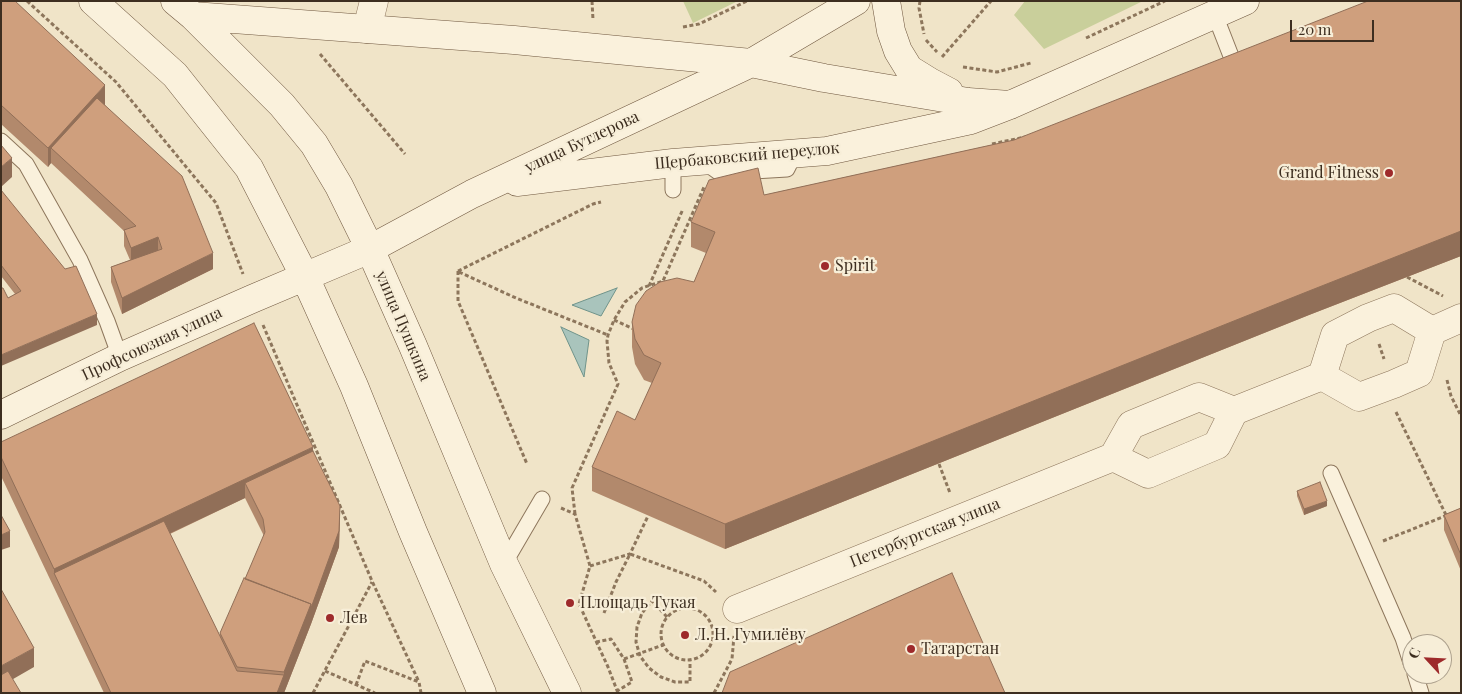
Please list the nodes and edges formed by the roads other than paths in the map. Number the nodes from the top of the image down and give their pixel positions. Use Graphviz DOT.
graph roads {
  1 [pos="93,1"];
  2 [pos="374,1"];
  3 [pos="856,1"];
  4 [pos="886,1"];
  5 [pos="1245,1"];
  6 [pos="184,8"];
  7 [pos="1216,15"];
  8 [pos="367,29"];
  9 [pos="751,63"];
  10 [pos="1239,76"];
  11 [pos="968,102"];
  12 [pos="1010,105"];
  13 [pos="1,141"];
  14 [pos="673,163"];
  15 [pos="493,184"];
  16 [pos="673,190"];
  17 [pos="370,249"];
  18 [pos="305,277"];
  19 [pos="1453,308"];
  20 [pos="1432,331"];
  21 [pos="120,357"];
  22 [pos="1322,376"];
  23 [pos="1234,411"];
  24 [pos="1,415"];
  25 [pos="1113,457"];
  26 [pos="1331,473"];
  27 [pos="542,500"];
  28 [pos="504,564"];
  29 [pos="737,609"];
  30 [pos="1402,636"];
  31 [pos="482,693"];
  32 [pos="568,693"];
  1 -- 18 [label="main road"];
  2 -- 8 [label="main road"];
  3 -- 9 [label="main road, улица Бутлерова"];
  4 -- 11 [label="main road"];
  5 -- 7 [label="main road, Щербаковский переулок"];
  6 -- 8 [label="main road"];
  6 -- 17 [label="main road, улица Пушкина"];
  7 -- 10 [label="lane"];
  7 -- 12 [label="main road, Щербаковский переулок"];
  8 -- 9 [label="main road"];
  9 -- 11 [label="main road"];
  9 -- 15 [label="main road, улица Бутлерова"];
  11 -- 12 [label="main road"];
  12 -- 14 [label="main road, Щербаковский переулок"];
  13 -- 21 [label="lane"];
  14 -- 15 [label="main road, Щербаковский переулок"];
  14 -- 16 [label="lane"];
  15 -- 17 [label="main road, улица Бутлерова"];
  17 -- 18 [label="main road, улица Бутлерова"];
  17 -- 28 [label="main road, улица Пушкина"];
  18 -- 21 [label="main road, Профсоюзная улица"];
  18 -- 31 [label="main road"];
  19 -- 20 [label="main road"];
  20 -- 22 [label="main road"];
  20 -- 22 [label="main road"];
  21 -- 24 [label="main road, Профсоюзная улица"];
  22 -- 23 [label="main road"];
  23 -- 25 [label="main road"];
  23 -- 25 [label="main road"];
  25 -- 29 [label="main road, Петербургская улица"];
  26 -- 30 [label="lane"];
  27 -- 28 [label="lane"];
  28 -- 32 [label="main road, улица Пушкина"];
}
